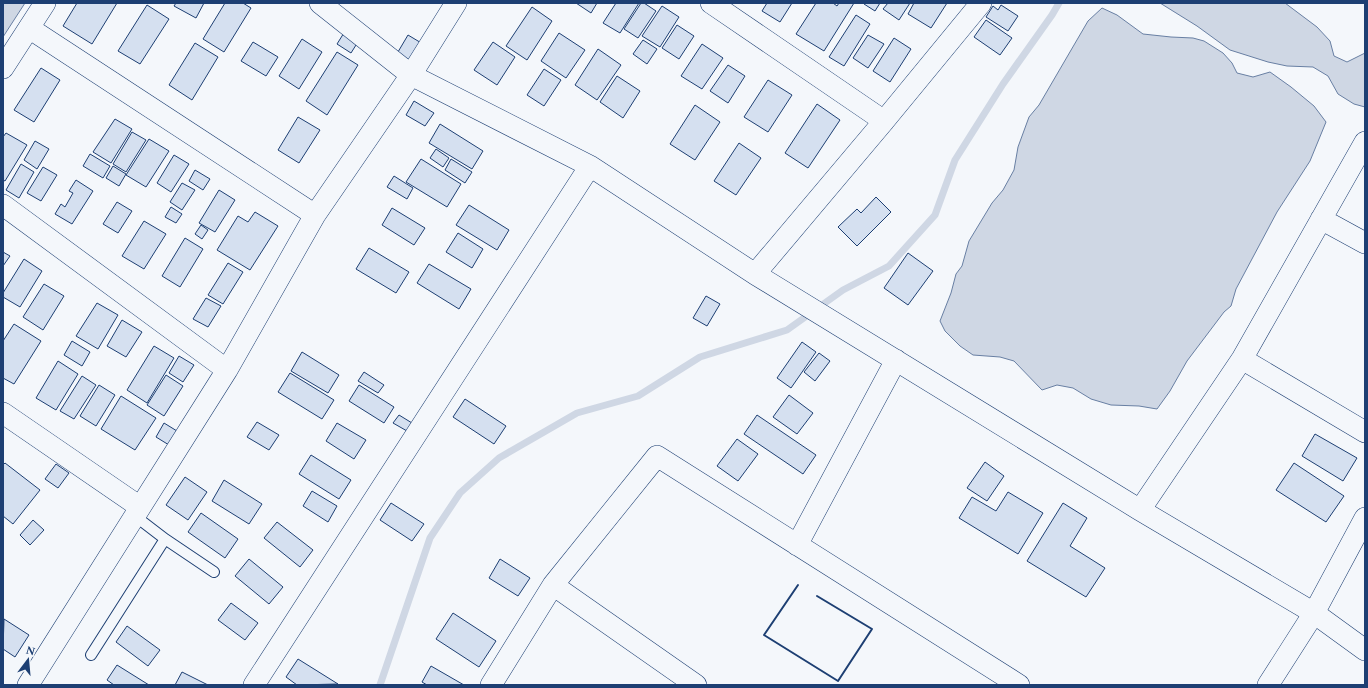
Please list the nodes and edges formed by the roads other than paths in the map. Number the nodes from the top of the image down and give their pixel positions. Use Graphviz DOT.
graph roads {
  1 [pos="45,3"];
  2 [pos="320,3"];
  3 [pos="456,3"];
  4 [pos="711,3"];
  5 [pos="981,3"];
  6 [pos="29,28"];
  7 [pos="3,68"];
  8 [pos="411,75"];
  9 [pos="884,121"];
  10 [pos="1365,142"];
  11 [pos="590,166"];
  12 [pos="3,205"];
  13 [pos="315,215"];
  14 [pos="1321,219"];
  15 [pos="1365,243"];
  16 [pos="755,274"];
  17 [pos="896,360"];
  18 [pos="1242,360"];
  19 [pos="227,370"];
  20 [pos="5,419"];
  21 [pos="1365,432"];
  22 [pos="1140,510"];
  23 [pos="138,511"];
  24 [pos="1365,518"];
  25 [pos="165,539"];
  26 [pos="797,545"];
  27 [pos="214,572"];
  28 [pos="553,585"];
  29 [pos="1314,613"];
  30 [pos="1365,650"];
  31 [pos="91,655"];
  32 [pos="28,685"];
  33 [pos="254,685"];
  34 [pos="491,685"];
  35 [pos="696,685"];
  36 [pos="1019,685"];
  37 [pos="1268,685"];
  1 -- 6 [label="street"];
  2 -- 8 [label="street"];
  3 -- 8 [label="street"];
  4 -- 9 [label="street"];
  5 -- 9 [label="street"];
  6 -- 7 [label="street"];
  6 -- 13 [label="street"];
  8 -- 11 [label="street"];
  8 -- 13 [label="street"];
  9 -- 16 [label="street"];
  10 -- 14 [label="street"];
  11 -- 16 [label="street"];
  11 -- 33 [label="street"];
  12 -- 19 [label="street"];
  13 -- 19 [label="street"];
  14 -- 15 [label="street"];
  14 -- 18 [label="street"];
  16 -- 17 [label="street"];
  17 -- 22 [label="street"];
  17 -- 26 [label="street"];
  18 -- 21 [label="street"];
  18 -- 22 [label="street"];
  19 -- 23 [label="street"];
  20 -- 23 [label="street"];
  22 -- 29 [label="street"];
  23 -- 25 [label="lane"];
  23 -- 32 [label="street"];
  24 -- 29 [label="street"];
  25 -- 27 [label="lane"];
  25 -- 31 [label="lane"];
  26 -- 28 [label="street"];
  26 -- 36 [label="street"];
  28 -- 34 [label="street"];
  28 -- 35 [label="street"];
  29 -- 30 [label="street"];
  29 -- 37 [label="street"];
}
